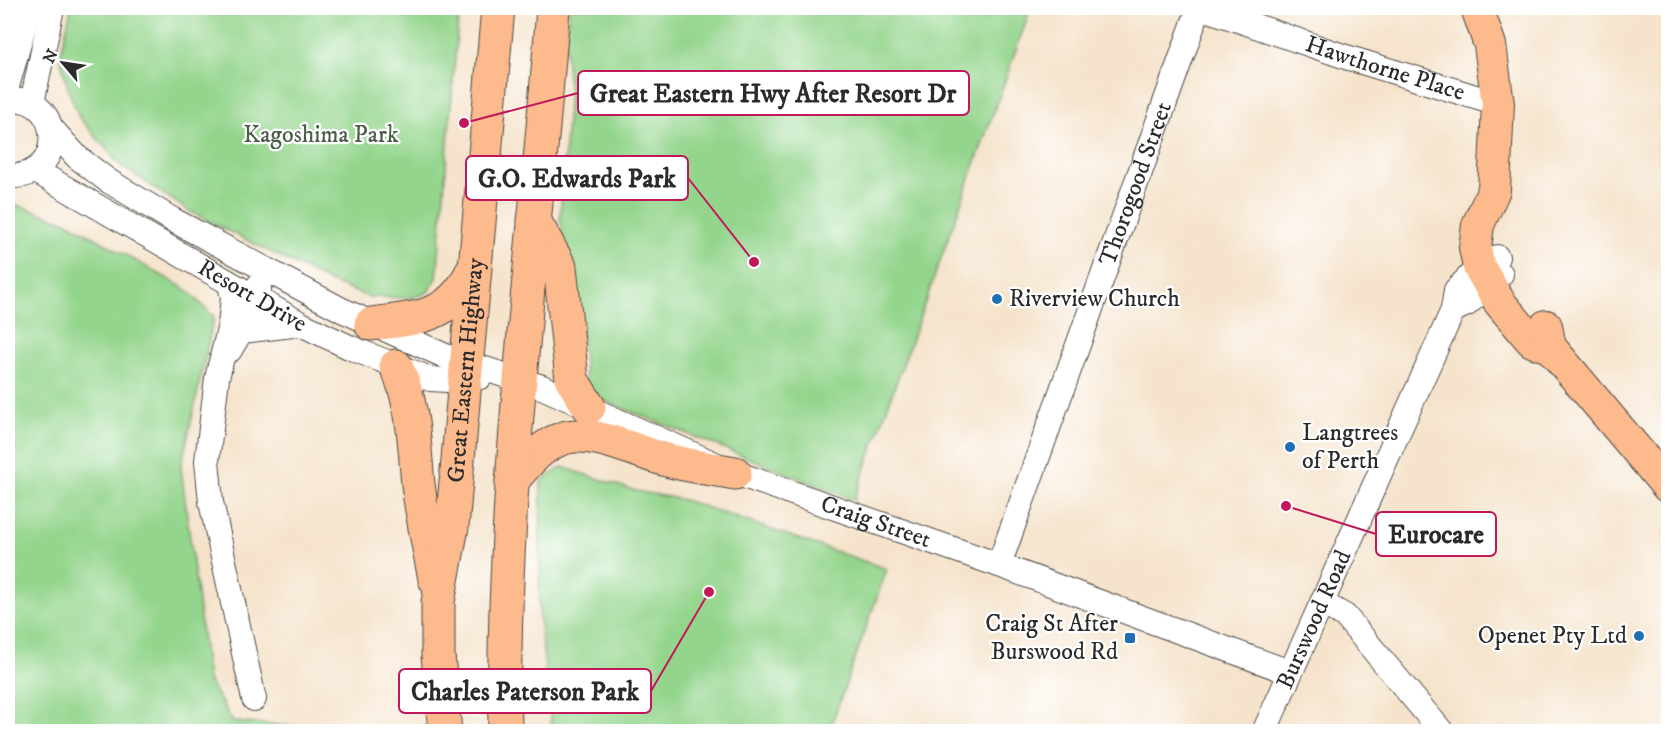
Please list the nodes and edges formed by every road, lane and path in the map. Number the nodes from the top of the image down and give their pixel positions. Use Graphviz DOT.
graph roads {
  1 [pos="29,8"];
  2 [pos="52,8"];
  3 [pos="498,8"];
  4 [pos="553,8"];
  5 [pos="1201,8"];
  6 [pos="1477,8"];
  7 [pos="8,83"];
  8 [pos="8,100"];
  9 [pos="32,104"];
  10 [pos="1498,104"];
  11 [pos="51,128"];
  12 [pos="34,170"];
  13 [pos="8,176"];
  14 [pos="534,220"];
  15 [pos="475,263"];
  16 [pos="258,265"];
  17 [pos="1491,271"];
  18 [pos="230,284"];
  19 [pos="259,300"];
  20 [pos="302,324"];
  21 [pos="371,324"];
  22 [pos="242,331"];
  23 [pos="224,360"];
  24 [pos="396,366"];
  25 [pos="491,370"];
  26 [pos="589,407"];
  27 [pos="735,474"];
  28 [pos="512,481"];
  29 [pos="1668,487"];
  30 [pos="999,565"];
  31 [pos="438,602"];
  32 [pos="1322,603"];
  33 [pos="1289,672"];
  34 [pos="254,699"];
  35 [pos="445,732"];
  36 [pos="505,732"];
  37 [pos="1263,732"];
  38 [pos="1442,732"];
  1 -- 7 [label="street"];
  2 -- 9 [label="street"];
  3 -- 15 [label="highway, Great Eastern Highway"];
  4 -- 14 [label="highway, Great Eastern Highway"];
  5 -- 10 [label="street, Hawthorne Place"];
  5 -- 30 [label="street, Thorogood Street"];
  6 -- 10 [label="main road"];
  8 -- 9 [label="street"];
  9 -- 11 [label="street, Resort Drive"];
  10 -- 17 [label="main road"];
  11 -- 12 [label="street"];
  11 -- 16 [label="street, Resort Drive"];
  12 -- 13 [label="street"];
  12 -- 18 [label="street, Resort Drive"];
  14 -- 25 [label="highway, Great Eastern Highway"];
  14 -- 26 [label="highway"];
  15 -- 21 [label="highway"];
  15 -- 25 [label="highway, Great Eastern Highway"];
  16 -- 19 [label="street"];
  16 -- 21 [label="street, Resort Drive"];
  17 -- 29 [label="main road"];
  17 -- 32 [label="street, Burswood Road"];
  18 -- 19 [label="street, Resort Drive"];
  18 -- 23 [label="street"];
  19 -- 20 [label="street, Resort Drive"];
  19 -- 22 [label="street"];
  20 -- 22 [label="street"];
  20 -- 24 [label="street, Resort Drive"];
  21 -- 25 [label="street, Resort Drive"];
  22 -- 23 [label="street"];
  23 -- 34 [label="street"];
  24 -- 25 [label="street, Resort Drive"];
  24 -- 31 [label="highway"];
  25 -- 26 [label="street, Craig Street"];
  25 -- 28 [label="highway, Great Eastern Highway"];
  25 -- 31 [label="highway, Great Eastern Highway"];
  26 -- 27 [label="street, Craig Street"];
  27 -- 28 [label="highway"];
  27 -- 30 [label="street, Craig Street"];
  28 -- 36 [label="highway, Great Eastern Highway"];
  30 -- 33 [label="street, Craig Street"];
  31 -- 35 [label="highway, Great Eastern Highway"];
  32 -- 33 [label="street, Burswood Road"];
  32 -- 38 [label="street"];
  33 -- 37 [label="street, Burswood Road"];
}
